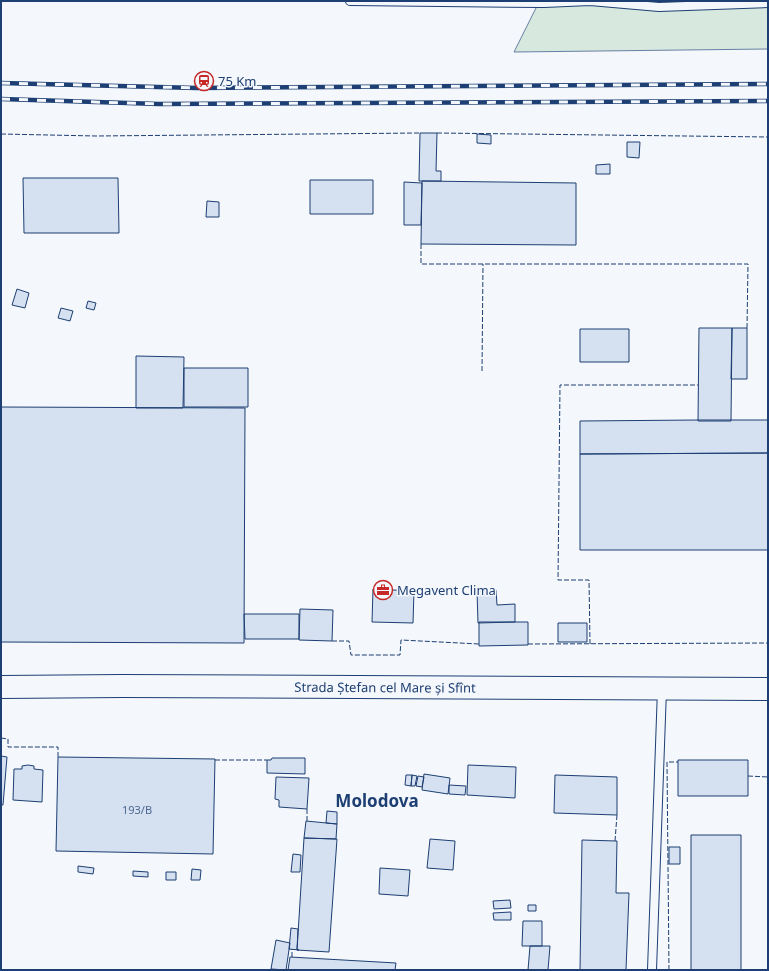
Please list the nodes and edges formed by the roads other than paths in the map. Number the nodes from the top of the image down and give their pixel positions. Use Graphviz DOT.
graph roads {
  1 [pos="350,1"];
  2 [pos="768,3"];
  3 [pos="1,687"];
  4 [pos="662,688"];
  5 [pos="768,689"];
  6 [pos="652,970"];
  1 -- 2 [label="lane"];
  3 -- 4 [label="main road, Strada Ștefan cel Mare și Sfînt"];
  4 -- 5 [label="main road, Strada Ștefan cel Mare și Sfînt"];
  4 -- 6 [label="lane"];
}
